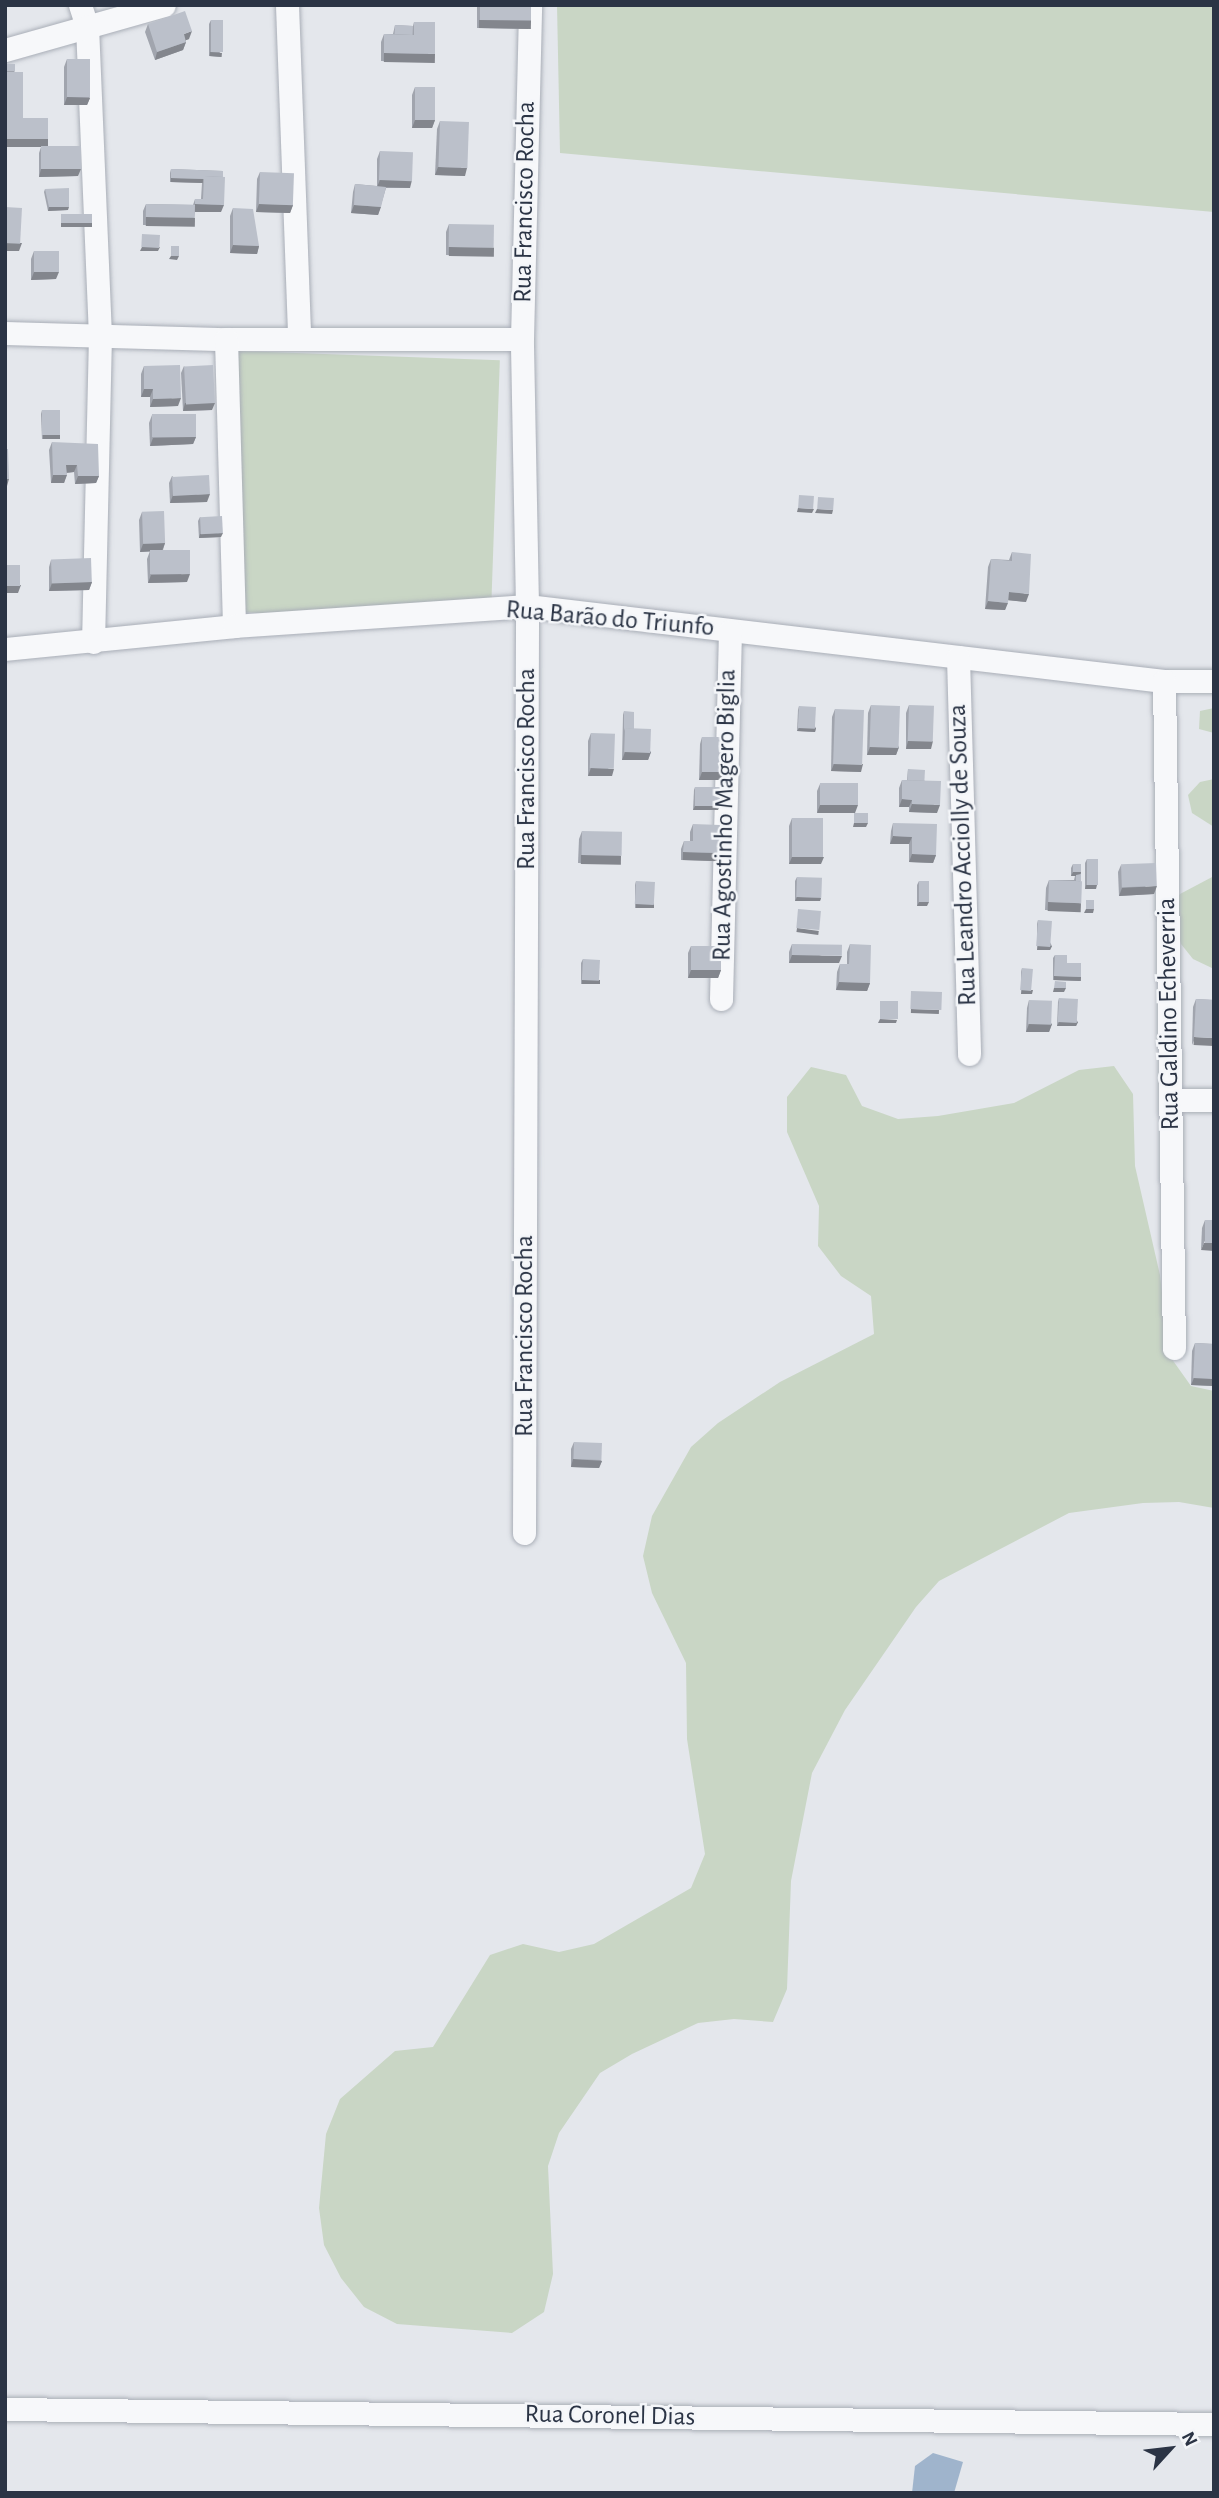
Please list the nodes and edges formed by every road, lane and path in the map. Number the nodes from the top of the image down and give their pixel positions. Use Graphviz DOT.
graph roads {
  1 [pos="164,5"];
  2 [pos="287,5"];
  3 [pos="530,5"];
  4 [pos="83,16"];
  5 [pos="5,50"];
  6 [pos="5,333"];
  7 [pos="100,335"];
  8 [pos="226,339"];
  9 [pos="299,339"];
  10 [pos="522,339"];
  11 [pos="527,606"];
  12 [pos="234,626"];
  13 [pos="730,631"];
  14 [pos="93,642"];
  15 [pos="5,649"];
  16 [pos="958,657"];
  17 [pos="1164,681"];
  18 [pos="1214,681"];
  19 [pos="721,999"];
  20 [pos="969,1054"];
  21 [pos="1170,1100"];
  22 [pos="1214,1100"];
  23 [pos="1174,1348"];
  24 [pos="524,1533"];
  25 [pos="5,2409"];
  26 [pos="1214,2424"];
  1 -- 4 [label="street"];
  2 -- 9 [label="street"];
  3 -- 10 [label="street, Rua Francisco Rocha"];
  4 -- 5 [label="street"];
  4 -- 7 [label="street"];
  6 -- 7 [label="street"];
  7 -- 8 [label="street"];
  7 -- 14 [label="street"];
  8 -- 9 [label="street"];
  8 -- 12 [label="street"];
  9 -- 10 [label="street"];
  10 -- 11 [label="street, Rua Francisco Rocha"];
  11 -- 12 [label="street, Rua Barão do Triunfo"];
  11 -- 13 [label="street, Rua Barão do Triunfo"];
  11 -- 24 [label="street, Rua Francisco Rocha"];
  12 -- 14 [label="street, Rua Barão do Triunfo"];
  13 -- 16 [label="street, Rua Barão do Triunfo"];
  13 -- 19 [label="street, Rua Agostinho Magero Biglia"];
  14 -- 15 [label="street, Rua Barão do Triunfo"];
  16 -- 17 [label="street, Rua Barão do Triunfo"];
  16 -- 20 [label="street, Rua Leandro Acciolly de Souza"];
  17 -- 18 [label="street, Rua Barão do Triunfo"];
  17 -- 21 [label="street, Rua Galdino Echeverria"];
  21 -- 22 [label="street"];
  21 -- 23 [label="street, Rua Galdino Echeverria"];
  25 -- 26 [label="street, Rua Coronel Dias"];
}
